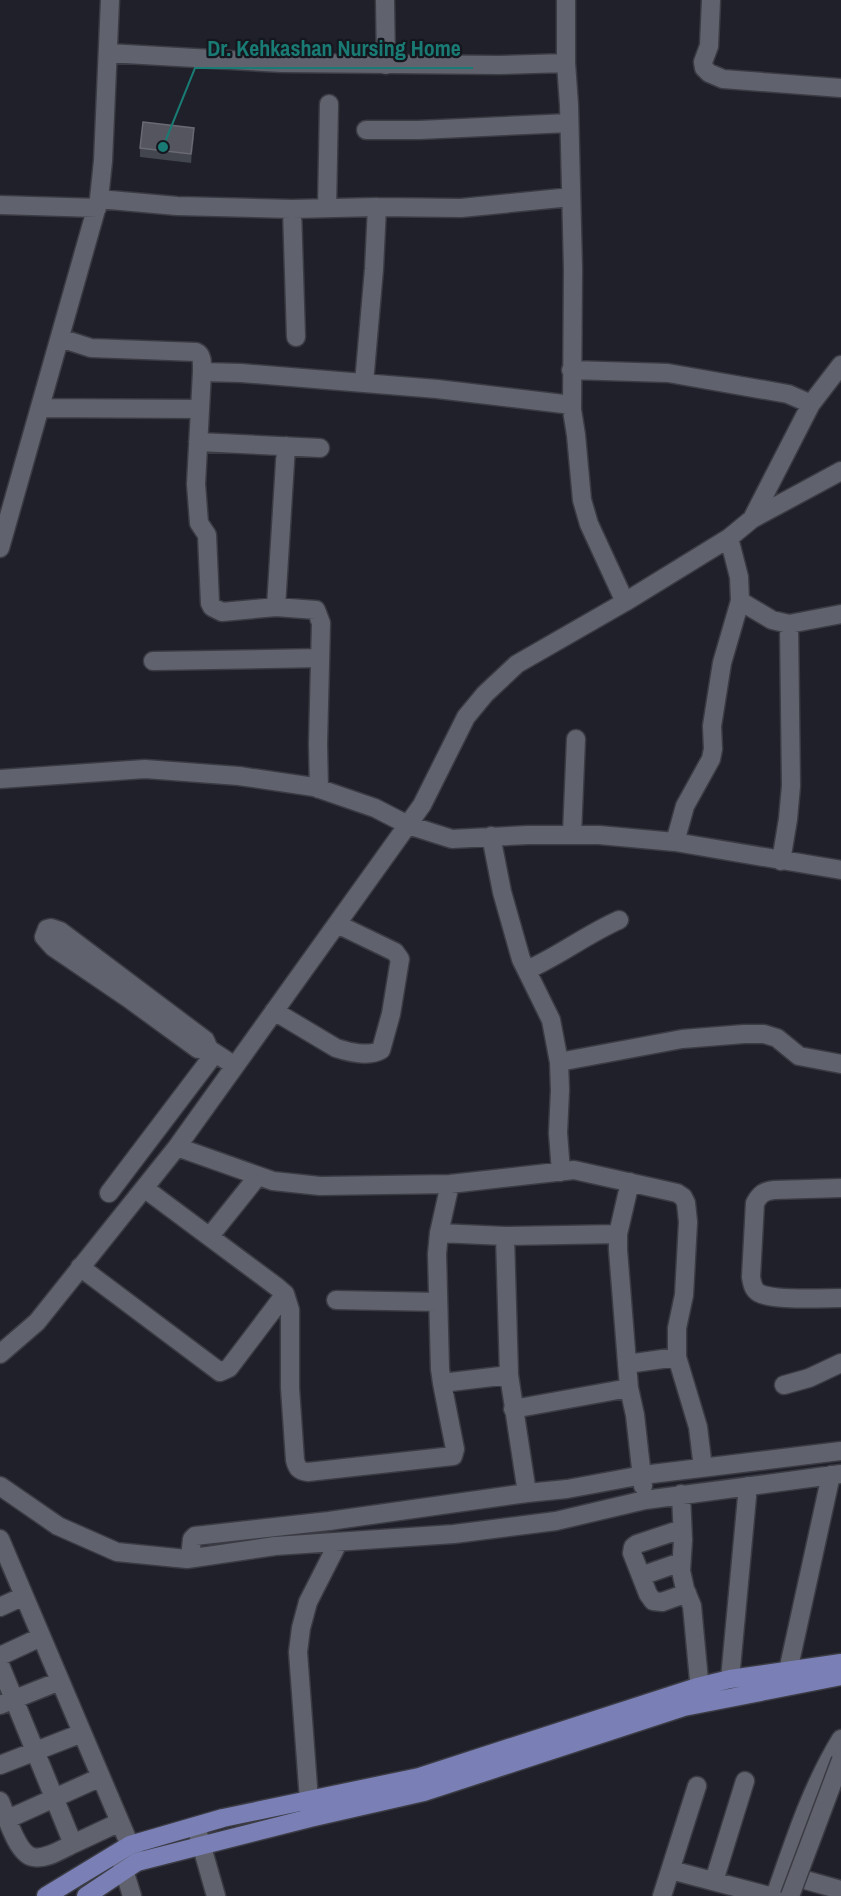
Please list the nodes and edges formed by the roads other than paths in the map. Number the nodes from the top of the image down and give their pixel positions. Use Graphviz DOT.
graph roads {
  1 [pos="110,0"];
  2 [pos="385,0"];
  3 [pos="566,0"];
  4 [pos="711,0"];
  5 [pos="108,53"];
  6 [pos="566,63"];
  7 [pos="386,65"];
  8 [pos="841,88"];
  9 [pos="329,104"];
  10 [pos="569,123"];
  11 [pos="366,130"];
  12 [pos="571,197"];
  13 [pos="98,204"];
  14 [pos="0,205"];
  15 [pos="377,207"];
  16 [pos="327,208"];
  17 [pos="292,209"];
  18 [pos="296,337"];
  19 [pos="60,338"];
  20 [pos="841,365"];
  21 [pos="571,370"];
  22 [pos="202,372"];
  23 [pos="364,383"];
  24 [pos="811,404"];
  25 [pos="572,405"];
  26 [pos="40,408"];
  27 [pos="200,409"];
  28 [pos="198,442"];
  29 [pos="286,446"];
  30 [pos="320,448"];
  31 [pos="841,471"];
  32 [pos="8,491"];
  33 [pos="752,519"];
  34 [pos="729,538"];
  35 [pos="0,548"];
  36 [pos="740,601"];
  37 [pos="625,602"];
  38 [pos="276,607"];
  39 [pos="841,614"];
  40 [pos="789,624"];
  41 [pos="320,658"];
  42 [pos="153,661"];
  43 [pos="576,739"];
  44 [pos="0,779"];
  45 [pos="319,789"];
  46 [pos="408,825"];
  47 [pos="572,834"];
  48 [pos="491,836"];
  49 [pos="675,842"];
  50 [pos="781,861"];
  51 [pos="841,870"];
  52 [pos="619,920"];
  53 [pos="337,924"];
  54 [pos="527,970"];
  55 [pos="274,1011"];
  56 [pos="212,1051"];
  57 [pos="559,1062"];
  58 [pos="841,1064"];
  59 [pos="235,1066"];
  60 [pos="177,1147"];
  61 [pos="561,1172"];
  62 [pos="258,1176"];
  63 [pos="630,1182"];
  64 [pos="450,1184"];
  65 [pos="144,1188"];
  66 [pos="841,1188"];
  67 [pos="110,1193"];
  68 [pos="439,1233"];
  69 [pos="618,1234"];
  70 [pos="210,1236"];
  71 [pos="505,1236"];
  72 [pos="81,1268"];
  73 [pos="285,1294"];
  74 [pos="841,1298"];
  75 [pos="336,1300"];
  76 [pos="438,1302"];
  77 [pos="0,1354"];
  78 [pos="677,1357"];
  79 [pos="841,1363"];
  80 [pos="627,1364"];
  81 [pos="508,1375"];
  82 [pos="442,1383"];
  83 [pos="784,1385"];
  84 [pos="629,1388"];
  85 [pos="513,1409"];
  86 [pos="841,1451"];
  87 [pos="703,1468"];
  88 [pos="836,1475"];
  89 [pos="0,1486"];
  90 [pos="643,1486"];
  91 [pos="748,1486"];
  92 [pos="527,1493"];
  93 [pos="681,1494"];
  94 [pos="682,1529"];
  95 [pos="0,1539"];
  96 [pos="338,1543"];
  97 [pos="191,1549"];
  98 [pos="4,1558"];
  99 [pos="681,1562"];
  100 [pos="641,1576"];
  101 [pos="687,1593"];
  102 [pos="24,1596"];
  103 [pos="0,1607"];
  104 [pos="41,1637"];
  105 [pos="0,1656"];
  106 [pos="841,1663"];
  107 [pos="0,1665"];
  108 [pos="788,1671"];
  109 [pos="841,1676"];
  110 [pos="730,1679"];
  111 [pos="60,1681"];
  112 [pos="701,1695"];
  113 [pos="7,1703"];
  114 [pos="82,1733"];
  115 [pos="841,1739"];
  116 [pos="35,1752"];
  117 [pos="841,1760"];
  118 [pos="0,1765"];
  119 [pos="101,1777"];
  120 [pos="745,1781"];
  121 [pos="697,1786"];
  122 [pos="54,1798"];
  123 [pos="0,1801"];
  124 [pos="309,1808"];
  125 [pos="223,1818"];
  126 [pos="8,1819"];
  127 [pos="120,1822"];
  128 [pos="196,1826"];
  129 [pos="228,1839"];
  130 [pos="74,1844"];
  131 [pos="201,1845"];
  132 [pos="128,1857"];
  133 [pos="671,1870"];
  134 [pos="783,1873"];
  135 [pos="714,1881"];
  136 [pos="841,1890"];
  137 [pos="92,1894"];
  138 [pos="46,1896"];
  139 [pos="132,1896"];
  140 [pos="216,1896"];
  141 [pos="662,1896"];
  142 [pos="770,1896"];
  143 [pos="775,1896"];
  144 [pos="790,1896"];
  1 -- 5 [label="street"];
  2 -- 7 [label="street"];
  3 -- 6 [label="street"];
  4 -- 8 [label="street"];
  5 -- 7 [label="street"];
  5 -- 13 [label="street"];
  6 -- 7 [label="street"];
  6 -- 10 [label="street"];
  9 -- 16 [label="street"];
  10 -- 11 [label="street"];
  10 -- 12 [label="street"];
  12 -- 15 [label="street"];
  12 -- 21 [label="street"];
  13 -- 14 [label="street"];
  13 -- 17 [label="street"];
  13 -- 19 [label="street"];
  15 -- 16 [label="street"];
  15 -- 23 [label="street"];
  16 -- 17 [label="street"];
  17 -- 18 [label="street"];
  19 -- 22 [label="street"];
  19 -- 26 [label="street"];
  20 -- 24 [label="street"];
  21 -- 24 [label="street"];
  21 -- 25 [label="street"];
  22 -- 23 [label="street"];
  22 -- 27 [label="street"];
  23 -- 25 [label="street"];
  24 -- 33 [label="street"];
  25 -- 37 [label="street"];
  26 -- 27 [label="street"];
  26 -- 32 [label="street"];
  27 -- 28 [label="street"];
  28 -- 29 [label="street"];
  28 -- 38 [label="street"];
  29 -- 30 [label="street"];
  29 -- 38 [label="street"];
  31 -- 33 [label="street"];
  32 -- 35 [label="street"];
  33 -- 34 [label="street"];
  34 -- 36 [label="street"];
  34 -- 37 [label="street"];
  36 -- 40 [label="street"];
  36 -- 49 [label="street"];
  37 -- 46 [label="street"];
  38 -- 41 [label="street"];
  39 -- 40 [label="street"];
  40 -- 50 [label="street"];
  41 -- 42 [label="street"];
  41 -- 45 [label="street"];
  43 -- 47 [label="street"];
  44 -- 45 [label="street"];
  45 -- 46 [label="street"];
  46 -- 48 [label="street"];
  46 -- 53 [label="street"];
  47 -- 48 [label="street"];
  47 -- 49 [label="street"];
  48 -- 54 [label="street"];
  49 -- 50 [label="street"];
  50 -- 51 [label="street"];
  52 -- 54 [label="street"];
  53 -- 55 [label="street"];
  53 -- 55 [label="street"];
  54 -- 57 [label="street"];
  55 -- 59 [label="street"];
  56 -- 56 [label="street"];
  56 -- 59 [label="street"];
  56 -- 67 [label="street"];
  57 -- 58 [label="street"];
  57 -- 61 [label="street"];
  59 -- 60 [label="street"];
  60 -- 62 [label="street"];
  60 -- 65 [label="street"];
  61 -- 63 [label="street"];
  61 -- 64 [label="street"];
  62 -- 64 [label="street"];
  62 -- 70 [label="street"];
  63 -- 69 [label="street"];
  63 -- 78 [label="street"];
  64 -- 68 [label="street"];
  65 -- 70 [label="street"];
  65 -- 72 [label="street"];
  66 -- 74 [label="street"];
  68 -- 71 [label="street"];
  68 -- 76 [label="street"];
  69 -- 71 [label="street"];
  69 -- 80 [label="street"];
  70 -- 73 [label="street"];
  71 -- 81 [label="street"];
  72 -- 73 [label="street"];
  72 -- 77 [label="street"];
  73 -- 82 [label="street"];
  75 -- 76 [label="street"];
  76 -- 82 [label="street"];
  78 -- 80 [label="street"];
  78 -- 87 [label="street"];
  79 -- 83 [label="street"];
  80 -- 84 [label="street"];
  81 -- 82 [label="street"];
  81 -- 85 [label="street"];
  84 -- 85 [label="street"];
  84 -- 90 [label="street"];
  85 -- 92 [label="street"];
  86 -- 87 [label="street"];
  87 -- 90 [label="street"];
  88 -- 91 [label="street"];
  88 -- 108 [label="street"];
  89 -- 97 [label="street"];
  90 -- 92 [label="street"];
  90 -- 93 [label="street"];
  90 -- 96 [label="street"];
  91 -- 93 [label="street"];
  91 -- 110 [label="street"];
  92 -- 97 [label="street"];
  93 -- 94 [label="street"];
  94 -- 99 [label="street"];
  94 -- 100 [label="street"];
  95 -- 98 [label="street"];
  96 -- 97 [label="street"];
  96 -- 124 [label="street"];
  98 -- 102 [label="street"];
  99 -- 100 [label="street"];
  99 -- 101 [label="street"];
  100 -- 101 [label="street"];
  101 -- 112 [label="street"];
  102 -- 103 [label="street"];
  102 -- 104 [label="street"];
  104 -- 105 [label="street"];
  104 -- 111 [label="street"];
  106 -- 108 [label="main road"];
  107 -- 113 [label="street"];
  108 -- 110 [label="main road"];
  109 -- 112 [label="main road"];
  110 -- 112 [label="main road"];
  111 -- 113 [label="street"];
  111 -- 114 [label="street"];
  112 -- 124 [label="main road"];
  113 -- 116 [label="street"];
  114 -- 116 [label="street"];
  114 -- 119 [label="street"];
  115 -- 134 [label="street"];
  116 -- 118 [label="street"];
  116 -- 122 [label="street"];
  117 -- 144 [label="street, bridge"];
  119 -- 122 [label="street"];
  119 -- 127 [label="street"];
  120 -- 135 [label="street"];
  121 -- 133 [label="street"];
  122 -- 126 [label="street"];
  122 -- 130 [label="street"];
  123 -- 126 [label="street"];
  124 -- 125 [label="main road"];
  124 -- 129 [label="main road"];
  125 -- 128 [label="main road"];
  125 -- 129 [label="main road"];
  126 -- 130 [label="street"];
  127 -- 130 [label="street"];
  127 -- 132 [label="street"];
  128 -- 131 [label="street"];
  128 -- 132 [label="main road"];
  129 -- 131 [label="main road"];
  131 -- 132 [label="main road"];
  131 -- 140 [label="street"];
  132 -- 137 [label="main road"];
  132 -- 138 [label="main road"];
  132 -- 139 [label="street"];
  133 -- 135 [label="street"];
  133 -- 141 [label="street"];
  134 -- 136 [label="street"];
  134 -- 143 [label="street"];
  135 -- 142 [label="street"];
}
